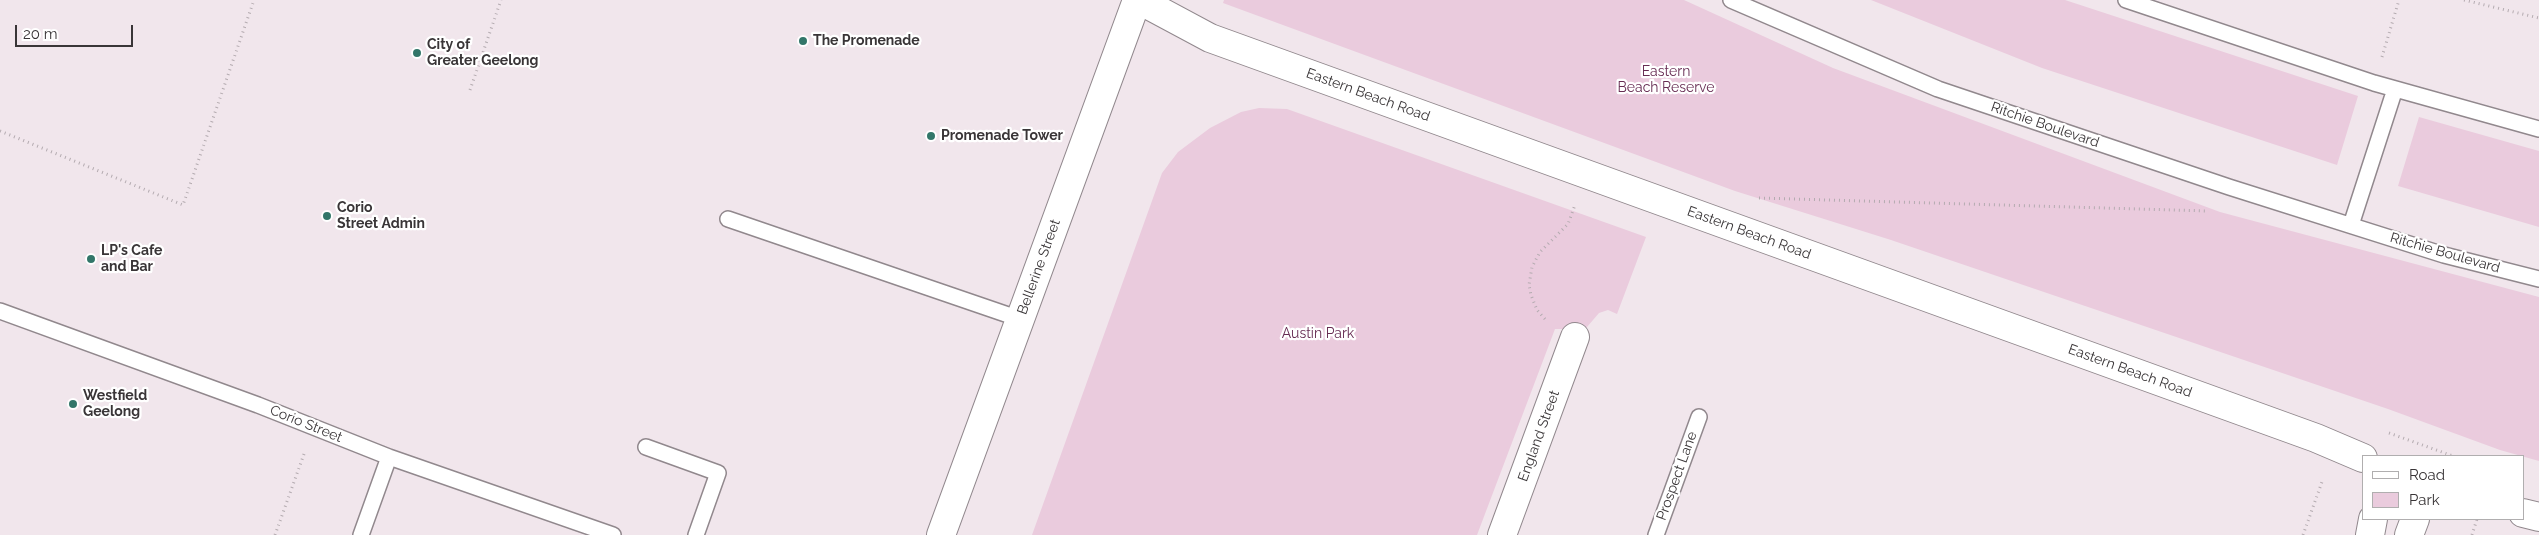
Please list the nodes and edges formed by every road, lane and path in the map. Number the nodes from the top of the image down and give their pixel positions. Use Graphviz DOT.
graph roads {
  1 [pos="254,0"];
  2 [pos="502,0"];
  3 [pos="1138,0"];
  4 [pos="1731,0"];
  5 [pos="2126,0"];
  6 [pos="2400,0"];
  7 [pos="2464,0"];
  8 [pos="1747,4"];
  9 [pos="2539,18"];
  10 [pos="2374,83"];
  11 [pos="2395,88"];
  12 [pos="470,90"];
  13 [pos="2539,129"];
  14 [pos="0,132"];
  15 [pos="2229,187"];
  16 [pos="1753,198"];
  17 [pos="1576,202"];
  18 [pos="728,219"];
  19 [pos="2352,225"];
  20 [pos="2539,279"];
  21 [pos="0,311"];
  22 [pos="1020,319"];
  23 [pos="1575,337"];
  24 [pos="1699,417"];
  25 [pos="646,447"];
  26 [pos="304,454"];
  27 [pos="389,457"];
  28 [pos="2362,458"];
  29 [pos="2524,513"];
  30 [pos="2539,517"];
  31 [pos="2373,520"];
  32 [pos="2414,520"];
  33 [pos="2478,520"];
  34 [pos="275,535"];
  35 [pos="361,535"];
  36 [pos="613,535"];
  37 [pos="696,535"];
  38 [pos="941,535"];
  39 [pos="1502,535"];
  40 [pos="1656,535"];
  41 [pos="2370,535"];
  42 [pos="2409,535"];
  43 [pos="2472,535"];
  1 -- 14 [label="path"];
  2 -- 12 [label="path"];
  3 -- 22 [label="street, Bellerine Street"];
  3 -- 28 [label="street, Eastern Beach Road"];
  4 -- 8 [label="lane, Ritchie Boulevard"];
  5 -- 10 [label="lane"];
  6 -- 10 [label="path"];
  7 -- 9 [label="path"];
  8 -- 15 [label="lane, Ritchie Boulevard"];
  10 -- 11 [label="lane"];
  11 -- 13 [label="lane"];
  11 -- 19 [label="lane"];
  15 -- 16 [label="path"];
  15 -- 19 [label="lane, Ritchie Boulevard"];
  17 -- 23 [label="path"];
  18 -- 22 [label="lane"];
  19 -- 20 [label="lane, Ritchie Boulevard"];
  21 -- 27 [label="lane, Corio Street"];
  22 -- 38 [label="street, Bellerine Street"];
  23 -- 39 [label="street, England Street"];
  24 -- 40 [label="lane, Prospect Lane"];
  25 -- 37 [label="lane"];
  26 -- 34 [label="path"];
  27 -- 35 [label="lane"];
  27 -- 36 [label="lane, Corio Street"];
  29 -- 30 [label="street"];
  31 -- 41 [label="street"];
  32 -- 42 [label="street"];
  33 -- 43 [label="path"];
}
